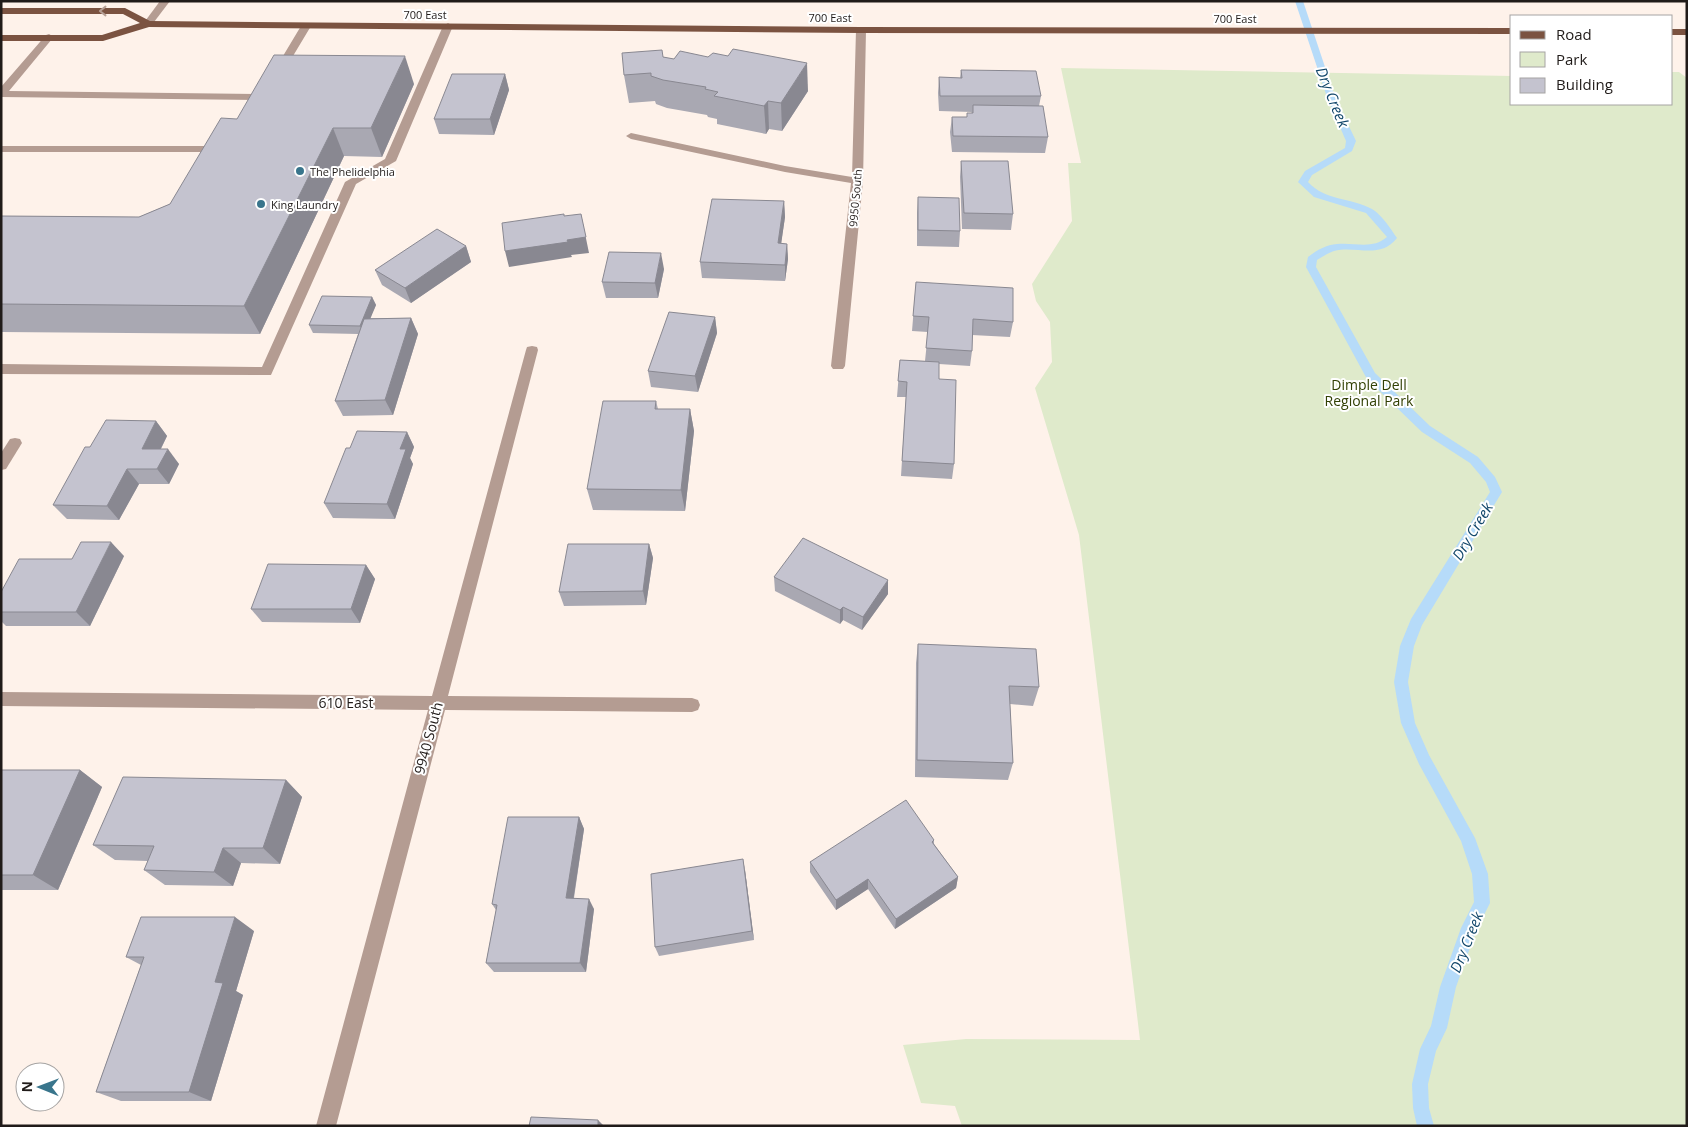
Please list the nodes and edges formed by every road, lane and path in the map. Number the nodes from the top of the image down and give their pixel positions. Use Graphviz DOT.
graph roads {
  1 [pos="165,1"];
  2 [pos="1,11"];
  3 [pos="148,24"];
  4 [pos="306,26"];
  5 [pos="448,26"];
  6 [pos="861,30"];
  7 [pos="1510,31"];
  8 [pos="1673,32"];
  9 [pos="1687,32"];
  10 [pos="49,37"];
  11 [pos="1,38"];
  12 [pos="1,94"];
  13 [pos="631,136"];
  14 [pos="1,149"];
  15 [pos="214,151"];
  16 [pos="857,181"];
  17 [pos="532,350"];
  18 [pos="838,366"];
  19 [pos="1,369"];
  20 [pos="15,443"];
  21 [pos="1,465"];
  22 [pos="1,699"];
  23 [pos="438,703"];
  24 [pos="692,705"];
  25 [pos="326,1126"];
  1 -- 3 [label="street"];
  3 -- 2 [label="main road, 700 East, one-way"];
  3 -- 4 [label="main road, 700 East"];
  3 -- 10 [label="main road, 700 East"];
  4 -- 5 [label="main road, 700 East"];
  4 -- 12 [label="street"];
  5 -- 6 [label="main road, 700 East"];
  5 -- 19 [label="street"];
  6 -- 7 [label="main road, 700 East"];
  6 -- 16 [label="street, 9950 South"];
  8 -- 9 [label="main road"];
  10 -- 11 [label="main road, 700 East"];
  10 -- 12 [label="street"];
  13 -- 16 [label="street"];
  14 -- 15 [label="street"];
  16 -- 18 [label="street, 9950 South"];
  17 -- 23 [label="street, 9940 South"];
  20 -- 21 [label="street"];
  22 -- 23 [label="street, 610 East"];
  23 -- 24 [label="street, 610 East"];
  23 -- 25 [label="street, 9940 South"];
}
